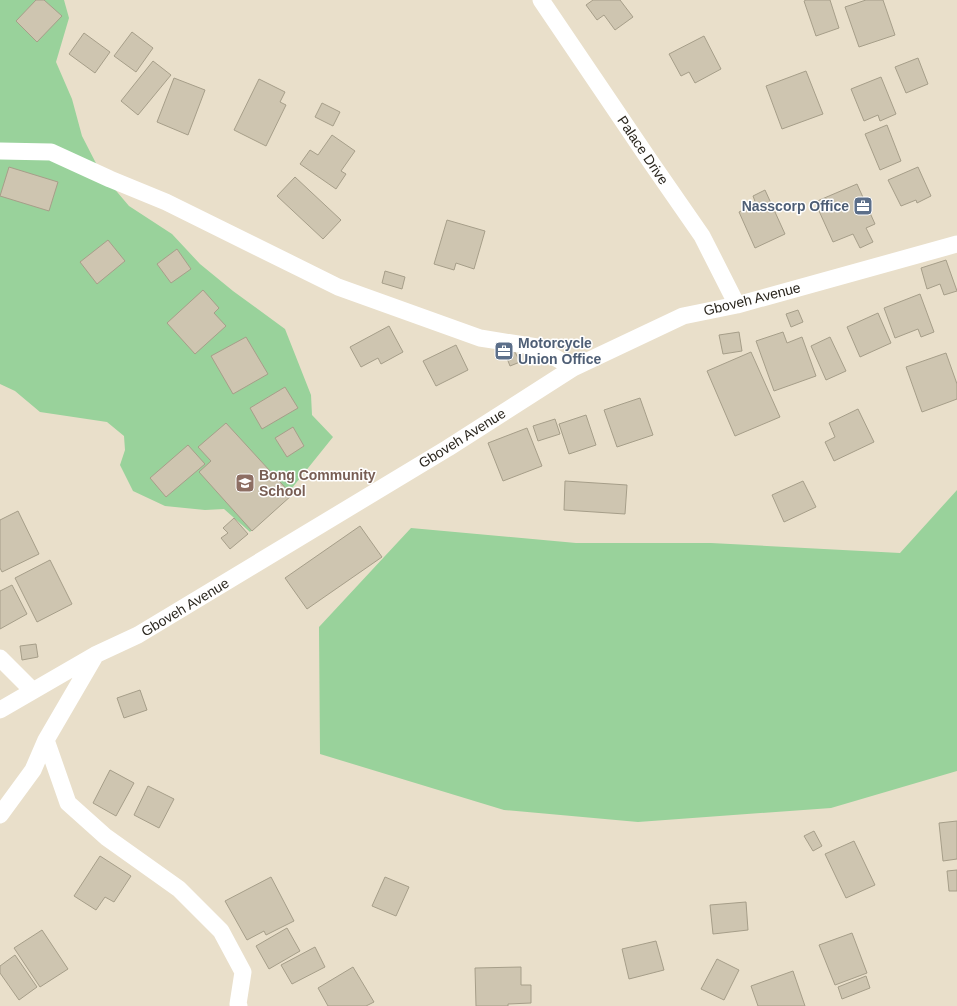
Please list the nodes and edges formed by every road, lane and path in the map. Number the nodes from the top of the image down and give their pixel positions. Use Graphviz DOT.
graph roads {
  1 [pos="542,0"];
  2 [pos="0,151"];
  3 [pos="957,244"];
  4 [pos="738,305"];
  5 [pos="573,368"];
  6 [pos="95,655"];
  7 [pos="0,658"];
  8 [pos="32,690"];
  9 [pos="0,710"];
  10 [pos="46,740"];
  11 [pos="0,815"];
  12 [pos="240,1006"];
  1 -- 4 [label="street, Palace Drive"];
  2 -- 5 [label="street"];
  3 -- 4 [label="street, Gboveh Avenue"];
  4 -- 5 [label="street, Gboveh Avenue"];
  5 -- 6 [label="street, Gboveh Avenue"];
  6 -- 8 [label="street, Gboveh Avenue"];
  6 -- 10 [label="street"];
  7 -- 8 [label="street"];
  8 -- 9 [label="street, Gboveh Avenue"];
  10 -- 11 [label="street"];
  10 -- 12 [label="street"];
}
